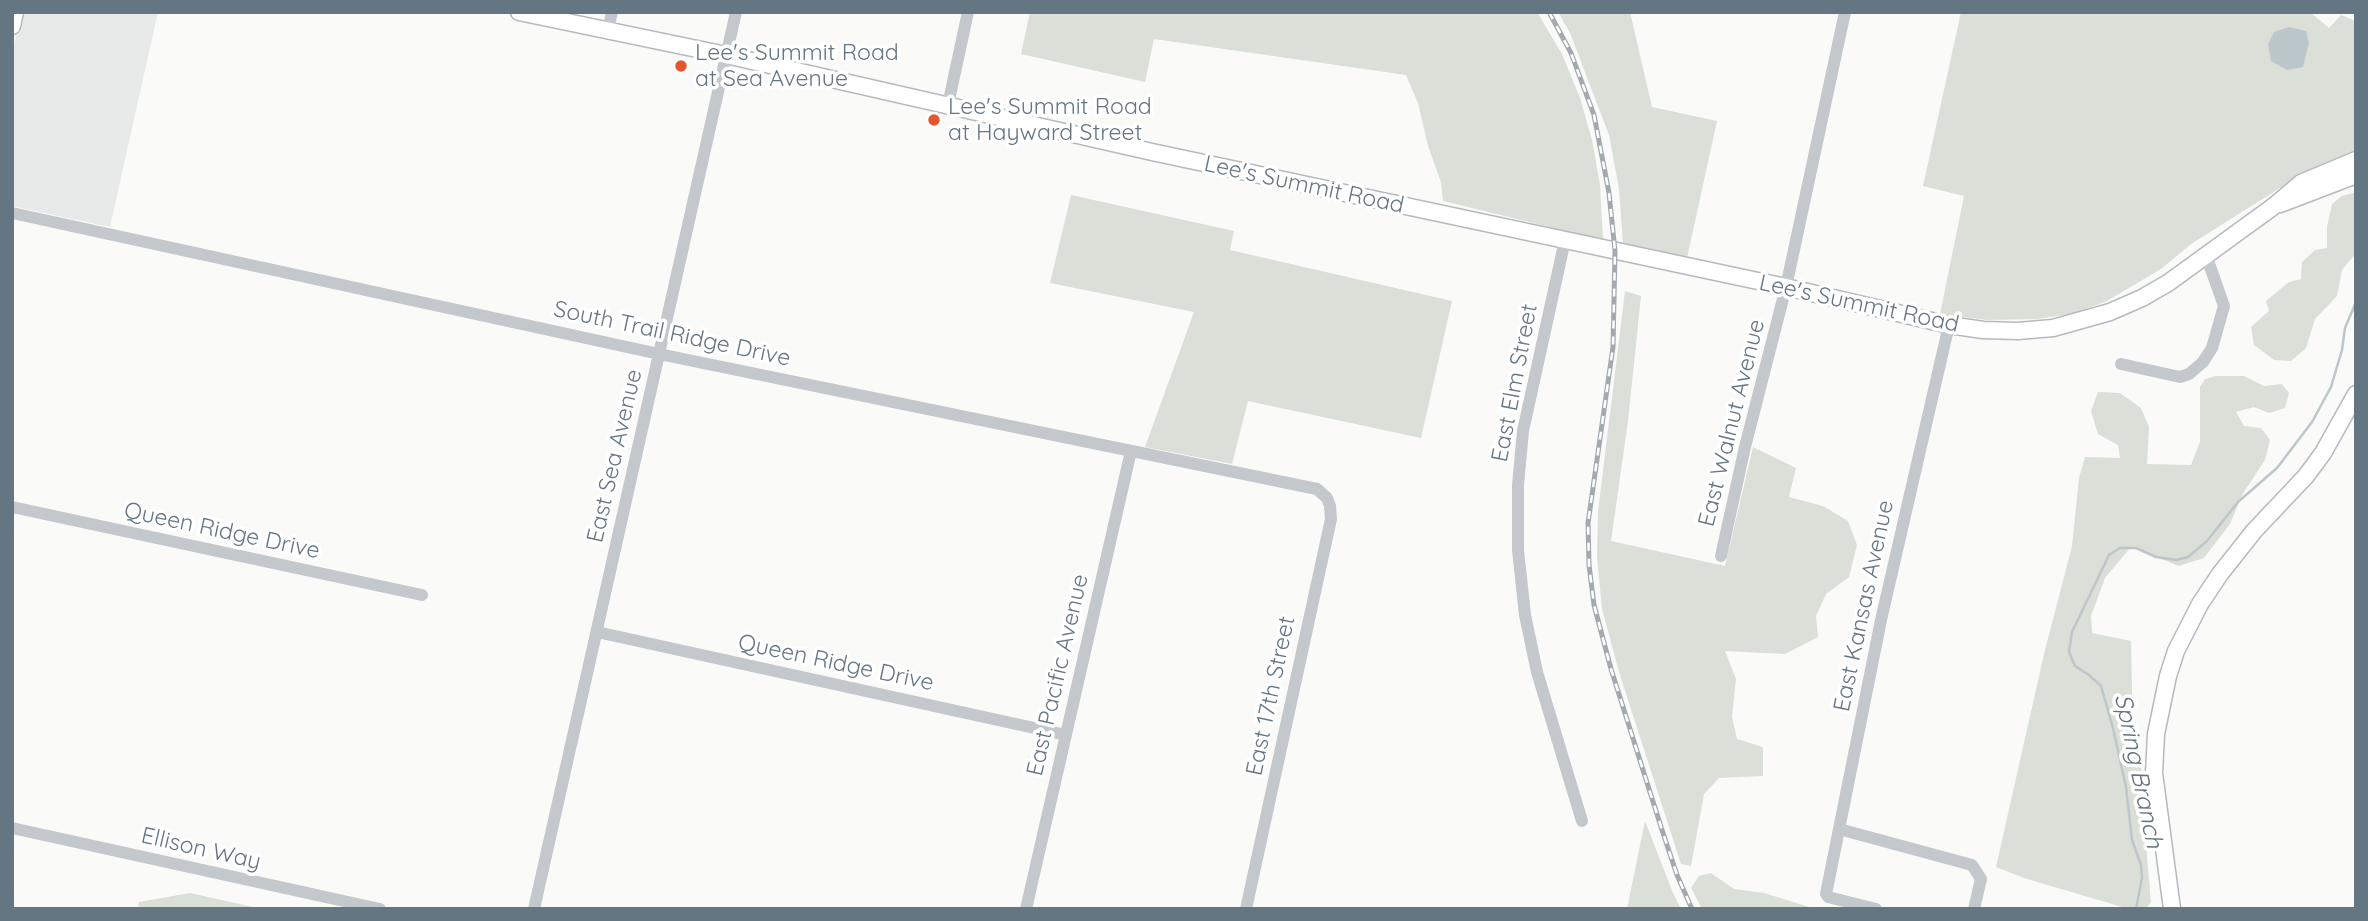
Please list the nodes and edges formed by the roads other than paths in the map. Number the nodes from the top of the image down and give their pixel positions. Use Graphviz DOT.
graph roads {
  1 [pos="15,12"];
  2 [pos="519,12"];
  3 [pos="612,12"];
  4 [pos="736,12"];
  5 [pos="968,12"];
  6 [pos="1845,12"];
  7 [pos="12,26"];
  8 [pos="608,30"];
  9 [pos="726,55"];
  10 [pos="948,105"];
  11 [pos="2356,160"];
  12 [pos="2356,175"];
  13 [pos="2274,206"];
  14 [pos="12,213"];
  15 [pos="1565,240"];
  16 [pos="2206,255"];
  17 [pos="1786,287"];
  18 [pos="1949,325"];
  19 [pos="659,354"];
  20 [pos="2121,364"];
  21 [pos="2356,394"];
  22 [pos="1131,450"];
  23 [pos="1323,495"];
  24 [pos="12,507"];
  25 [pos="1721,556"];
  26 [pos="422,595"];
  27 [pos="597,632"];
  28 [pos="1066,735"];
  29 [pos="1582,821"];
  30 [pos="12,828"];
  31 [pos="1839,830"];
  32 [pos="380,909"];
  33 [pos="534,909"];
  34 [pos="1026,909"];
  35 [pos="1246,909"];
  36 [pos="1876,909"];
  37 [pos="1974,909"];
  38 [pos="2172,909"];
  1 -- 7 [label="main road"];
  2 -- 8 [label="main road, Lee's Summit Road"];
  3 -- 8 [label="street"];
  4 -- 9 [label="street, East Sea Avenue"];
  5 -- 10 [label="street"];
  6 -- 17 [label="street, East Walnut Avenue"];
  8 -- 9 [label="main road, Lee's Summit Road"];
  9 -- 10 [label="main road, Lee's Summit Road"];
  9 -- 19 [label="street, East Sea Avenue"];
  10 -- 15 [label="main road, Lee's Summit Road"];
  11 -- 13 [label="main road"];
  12 -- 13 [label="main road"];
  13 -- 16 [label="main road, Lee's Summit Road"];
  14 -- 19 [label="street, South Trail Ridge Drive"];
  15 -- 17 [label="main road, Lee's Summit Road"];
  15 -- 29 [label="street, East Elm Street"];
  16 -- 18 [label="main road, Lee's Summit Road"];
  16 -- 20 [label="street"];
  17 -- 18 [label="main road, Lee's Summit Road"];
  17 -- 25 [label="street, East Walnut Avenue"];
  18 -- 31 [label="street, East Kansas Avenue"];
  19 -- 22 [label="street, South Trail Ridge Drive"];
  19 -- 27 [label="street, East Sea Avenue"];
  21 -- 38 [label="main road"];
  22 -- 23 [label="street, South Trail Ridge Drive"];
  22 -- 28 [label="street, East Pacific Avenue"];
  23 -- 35 [label="street, East 17th Street"];
  24 -- 26 [label="street, Queen Ridge Drive"];
  27 -- 28 [label="street, Queen Ridge Drive"];
  27 -- 33 [label="street, East Sea Avenue"];
  28 -- 34 [label="street, East Pacific Avenue"];
  30 -- 32 [label="street, Ellison Way"];
  31 -- 36 [label="street, East Kansas Avenue"];
  31 -- 37 [label="street"];
}
